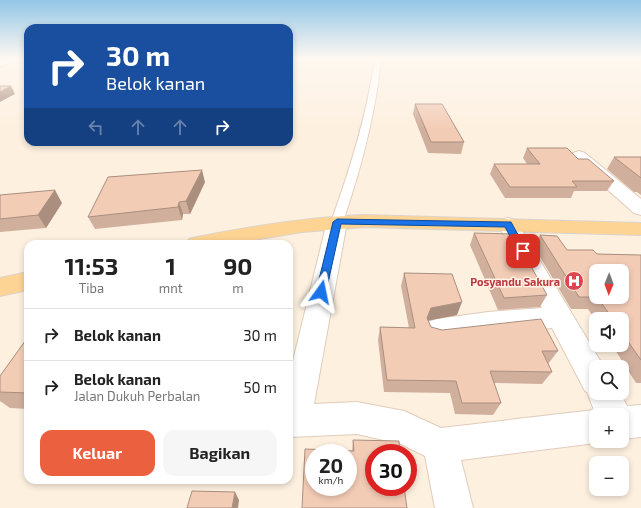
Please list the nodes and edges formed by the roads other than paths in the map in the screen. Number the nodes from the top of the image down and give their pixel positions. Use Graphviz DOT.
graph roads {
  1 [pos="375,82"];
  2 [pos="579,156"];
  3 [pos="641,209"];
  4 [pos="337,222"];
  5 [pos="508,224"];
  6 [pos="641,228"];
  7 [pos="218,240"];
  8 [pos="24,282"];
  9 [pos="0,287"];
  10 [pos="560,318"];
  11 [pos="437,330"];
  12 [pos="589,370"];
  13 [pos="293,417"];
  14 [pos="293,421"];
  15 [pos="641,421"];
  16 [pos="629,422"];
  17 [pos="589,427"];
  18 [pos="440,446"];
  19 [pos="454,508"];
  1 -- 4 [label="lane"];
  2 -- 3 [label="street"];
  4 -- 5 [label="main road"];
  4 -- 7 [label="main road"];
  4 -- 13 [label="street"];
  5 -- 6 [label="main road"];
  5 -- 10 [label="street"];
  8 -- 9 [label="main road"];
  10 -- 11 [label="street"];
  10 -- 12 [label="street"];
  14 -- 18 [label="street"];
  15 -- 16 [label="street"];
  17 -- 18 [label="street"];
  18 -- 19 [label="street"];
}
